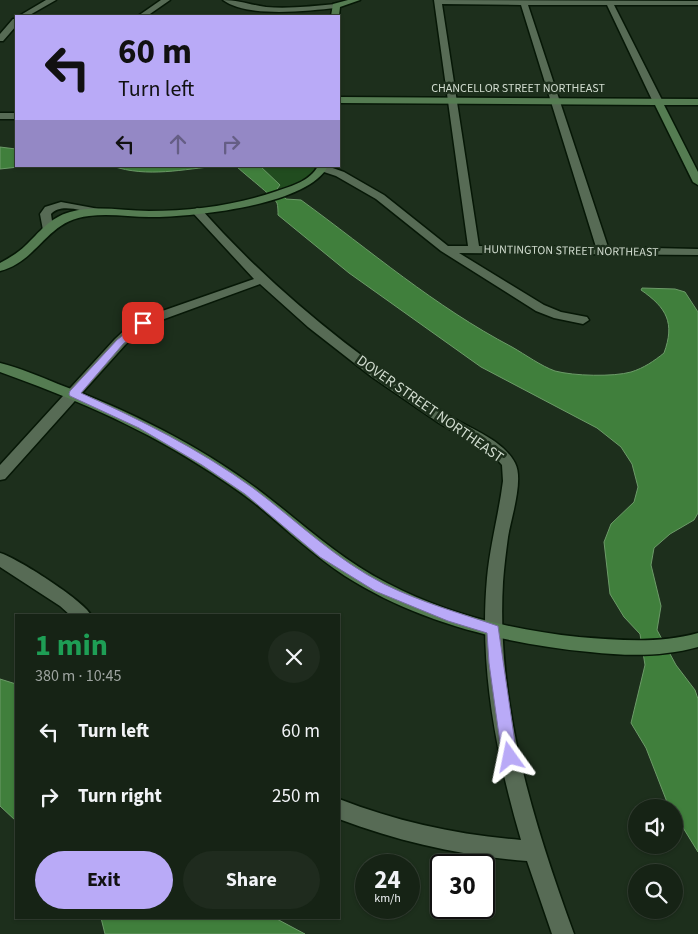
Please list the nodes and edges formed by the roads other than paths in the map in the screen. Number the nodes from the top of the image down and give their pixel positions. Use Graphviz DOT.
graph roads {
  1 [pos="52,0"];
  2 [pos="166,0"];
  3 [pos="226,0"];
  4 [pos="356,0"];
  5 [pos="438,1"];
  6 [pos="523,1"];
  7 [pos="609,1"];
  8 [pos="696,3"];
  9 [pos="336,6"];
  10 [pos="25,15"];
  11 [pos="144,15"];
  12 [pos="334,15"];
  13 [pos="15,22"];
  14 [pos="1,37"];
  15 [pos="340,100"];
  16 [pos="371,100"];
  17 [pos="452,100"];
  18 [pos="555,101"];
  19 [pos="658,102"];
  20 [pos="698,102"];
  21 [pos="340,108"];
  22 [pos="0,116"];
  23 [pos="15,116"];
  24 [pos="322,167"];
  25 [pos="698,182"];
  26 [pos="197,212"];
  27 [pos="445,249"];
  28 [pos="474,250"];
  29 [pos="603,251"];
  30 [pos="698,252"];
  31 [pos="0,266"];
  32 [pos="261,280"];
  33 [pos="583,320"];
  34 [pos="0,368"];
  35 [pos="74,394"];
  36 [pos="0,475"];
  37 [pos="0,559"];
  38 [pos="81,614"];
  39 [pos="494,630"];
  40 [pos="698,640"];
  41 [pos="340,809"];
  42 [pos="535,851"];
  43 [pos="563,934"];
  1 -- 10 [label="street"];
  2 -- 11 [label="street"];
  3 -- 9 [label="street"];
  4 -- 9 [label="street"];
  5 -- 6 [label="street"];
  5 -- 17 [label="street"];
  6 -- 7 [label="street"];
  6 -- 18 [label="street"];
  7 -- 8 [label="street"];
  7 -- 19 [label="street"];
  9 -- 12 [label="street"];
  13 -- 14 [label="street"];
  15 -- 16 [label="street, CHANCELLOR STREET NORTHEAST"];
  16 -- 17 [label="street, CHANCELLOR STREET NORTHEAST"];
  16 -- 21 [label="street"];
  17 -- 18 [label="street, CHANCELLOR STREET NORTHEAST"];
  17 -- 28 [label="street"];
  18 -- 19 [label="street, CHANCELLOR STREET NORTHEAST"];
  18 -- 29 [label="street"];
  19 -- 20 [label="street, CHANCELLOR STREET NORTHEAST"];
  19 -- 25 [label="street"];
  22 -- 23 [label="street"];
  24 -- 26 [label="street"];
  24 -- 27 [label="street"];
  26 -- 31 [label="street"];
  26 -- 32 [label="street, DOVER STREET NORTHEAST"];
  27 -- 28 [label="street, HUNTINGTON STREET NORTHEAST"];
  27 -- 33 [label="street"];
  28 -- 29 [label="street, HUNTINGTON STREET NORTHEAST"];
  29 -- 30 [label="street, HUNTINGTON STREET NORTHEAST"];
  32 -- 35 [label="street"];
  32 -- 39 [label="street, DOVER STREET NORTHEAST"];
  34 -- 35 [label="street"];
  35 -- 36 [label="street"];
  35 -- 39 [label="street"];
  37 -- 38 [label="street"];
  39 -- 40 [label="street"];
  39 -- 42 [label="street, DOVER STREET NORTHEAST"];
  41 -- 42 [label="street"];
  42 -- 43 [label="street, DOVER STREET NORTHEAST"];
}
